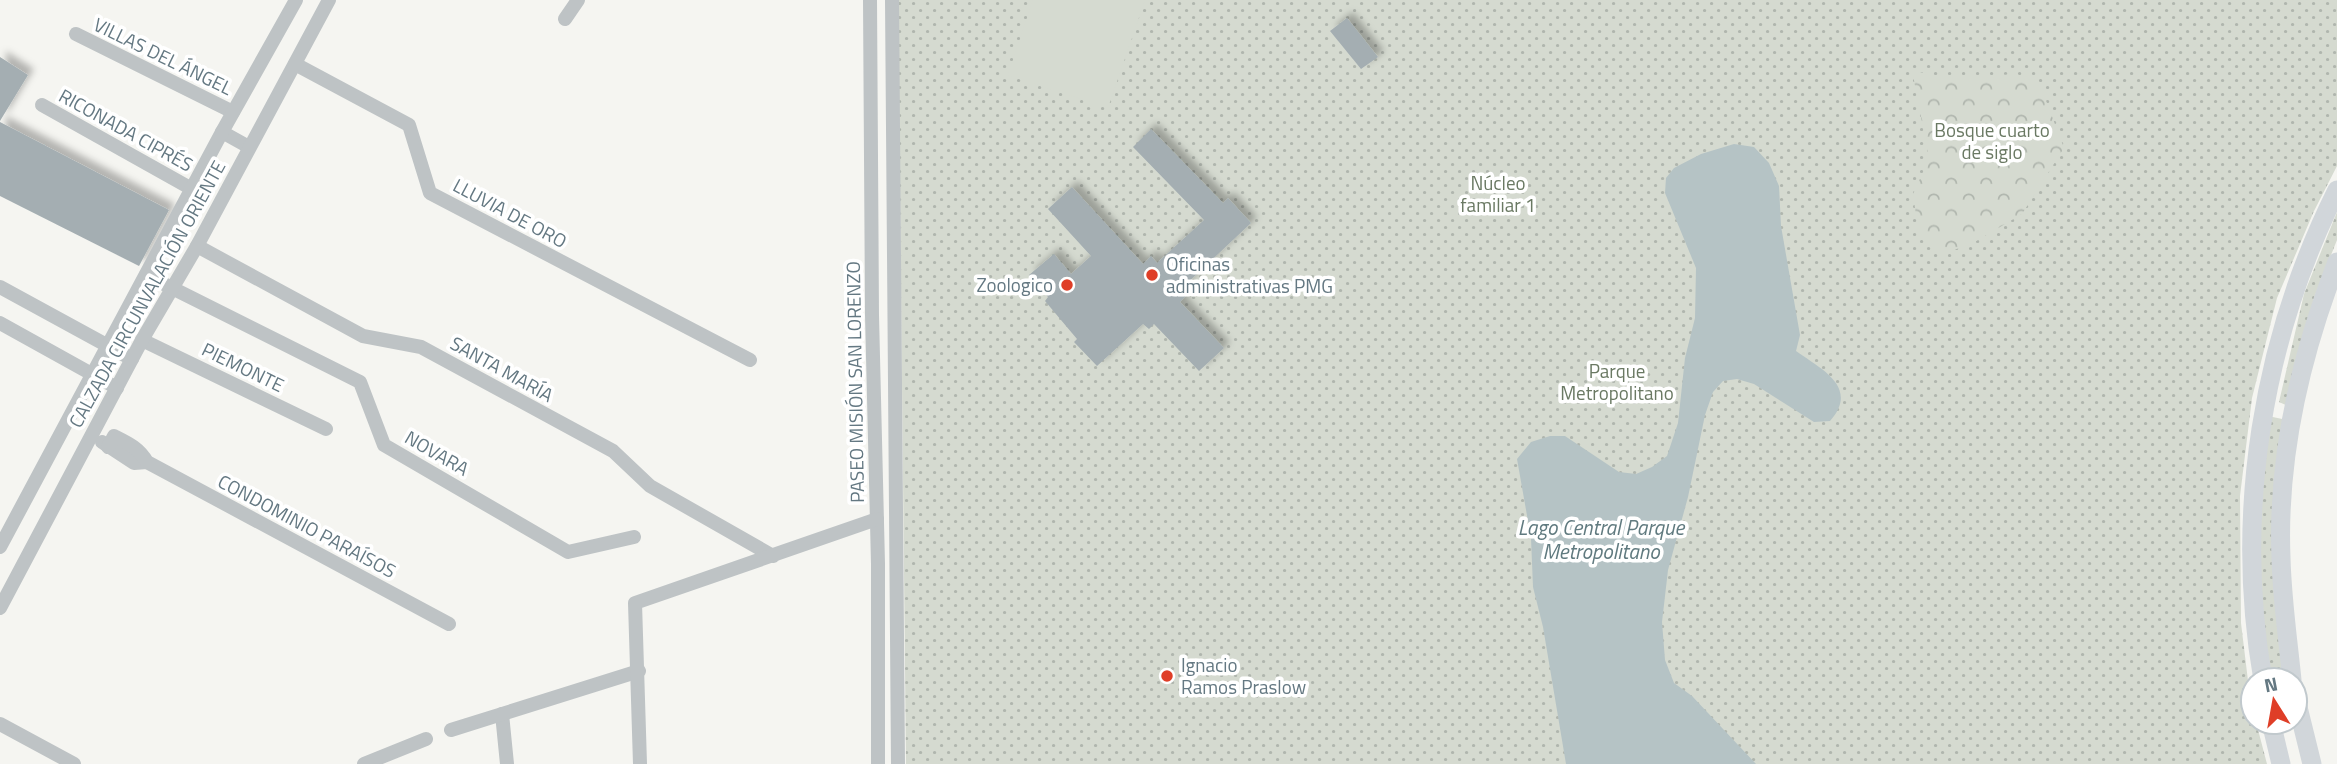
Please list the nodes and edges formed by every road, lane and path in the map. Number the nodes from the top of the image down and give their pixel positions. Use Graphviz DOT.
graph roads {
  1 [pos="296,0"];
  2 [pos="329,0"];
  3 [pos="578,0"];
  4 [pos="870,0"];
  5 [pos="892,0"];
  6 [pos="565,19"];
  7 [pos="76,34"];
  8 [pos="295,64"];
  9 [pos="42,105"];
  10 [pos="233,112"];
  11 [pos="222,132"];
  12 [pos="249,148"];
  13 [pos="192,189"];
  14 [pos="2337,190"];
  15 [pos="197,246"];
  16 [pos="2337,262"];
  17 [pos="146,275"];
  18 [pos="0,287"];
  19 [pos="173,287"];
  20 [pos="0,323"];
  21 [pos="142,340"];
  22 [pos="108,345"];
  23 [pos="132,359"];
  24 [pos="750,360"];
  25 [pos="93,374"];
  26 [pos="117,388"];
  27 [pos="2265,410"];
  28 [pos="2292,416"];
  29 [pos="326,429"];
  30 [pos="94,430"];
  31 [pos="877,519"];
  32 [pos="634,537"];
  33 [pos="0,547"];
  34 [pos="773,556"];
  35 [pos="5,585"];
  36 [pos="0,608"];
  37 [pos="449,624"];
  38 [pos="2261,666"];
  39 [pos="2291,666"];
  40 [pos="639,671"];
  41 [pos="502,714"];
  42 [pos="0,724"];
  43 [pos="450,730"];
  44 [pos="2274,736"];
  45 [pos="2305,736"];
  46 [pos="426,739"];
  47 [pos="381,761"];
  48 [pos="74,764"];
  49 [pos="365,764"];
  50 [pos="507,764"];
  51 [pos="640,764"];
  52 [pos="878,764"];
  53 [pos="898,764"];
  54 [pos="2281,764"];
  55 [pos="2312,764"];
  1 -- 10 [label="street, CALZADA CIRCUNVALACIÓN ORIENTE"];
  2 -- 8 [label="street, CALZADA CIRCUNVALACIÓN ORIENTE"];
  3 -- 6 [label="street"];
  4 -- 31 [label="street, PASEO MISIÓN SAN LORENZO"];
  5 -- 53 [label="street, PASEO MISIÓN SAN LORENZO"];
  7 -- 10 [label="street, VILLAS DEL ÁNGEL"];
  8 -- 12 [label="street, CALZADA CIRCUNVALACIÓN ORIENTE"];
  8 -- 24 [label="street, LLUVIA DE ORO"];
  9 -- 13 [label="street, RICONADA CIPRÉS"];
  10 -- 11 [label="street, CALZADA CIRCUNVALACIÓN ORIENTE"];
  11 -- 12 [label="street"];
  11 -- 13 [label="street, CALZADA CIRCUNVALACIÓN ORIENTE"];
  12 -- 15 [label="street, CALZADA CIRCUNVALACIÓN ORIENTE"];
  13 -- 17 [label="street, CALZADA CIRCUNVALACIÓN ORIENTE"];
  14 -- 27 [label="street"];
  15 -- 19 [label="street, CALZADA CIRCUNVALACIÓN ORIENTE"];
  15 -- 34 [label="street, SANTA MARÍA"];
  16 -- 28 [label="street"];
  17 -- 19 [label="street, NOVARA"];
  17 -- 22 [label="street, CALZADA CIRCUNVALACIÓN ORIENTE"];
  18 -- 22 [label="street"];
  19 -- 21 [label="street, CALZADA CIRCUNVALACIÓN ORIENTE"];
  19 -- 32 [label="street, NOVARA"];
  20 -- 25 [label="street"];
  21 -- 23 [label="street, CALZADA CIRCUNVALACIÓN ORIENTE"];
  21 -- 29 [label="street, PIEMONTE"];
  22 -- 23 [label="street"];
  22 -- 25 [label="street, CALZADA CIRCUNVALACIÓN ORIENTE"];
  23 -- 26 [label="street, CALZADA CIRCUNVALACIÓN ORIENTE"];
  25 -- 26 [label="street"];
  25 -- 33 [label="street, CALZADA CIRCUNVALACIÓN ORIENTE"];
  26 -- 30 [label="street, CALZADA CIRCUNVALACIÓN ORIENTE"];
  27 -- 28 [label="street"];
  27 -- 38 [label="street"];
  28 -- 39 [label="street"];
  30 -- 35 [label="street, CALZADA CIRCUNVALACIÓN ORIENTE"];
  30 -- 37 [label="street, CONDOMINIO PARAÍSOS"];
  31 -- 34 [label="street"];
  31 -- 52 [label="street, PASEO MISIÓN SAN LORENZO"];
  34 -- 40 [label="street"];
  35 -- 36 [label="street, CALZADA CIRCUNVALACIÓN ORIENTE"];
  40 -- 41 [label="street"];
  40 -- 51 [label="street"];
  41 -- 43 [label="street"];
  41 -- 50 [label="street"];
  42 -- 48 [label="street"];
  44 -- 54 [label="street"];
  45 -- 55 [label="street"];
  46 -- 47 [label="street"];
  47 -- 49 [label="street"];
}
